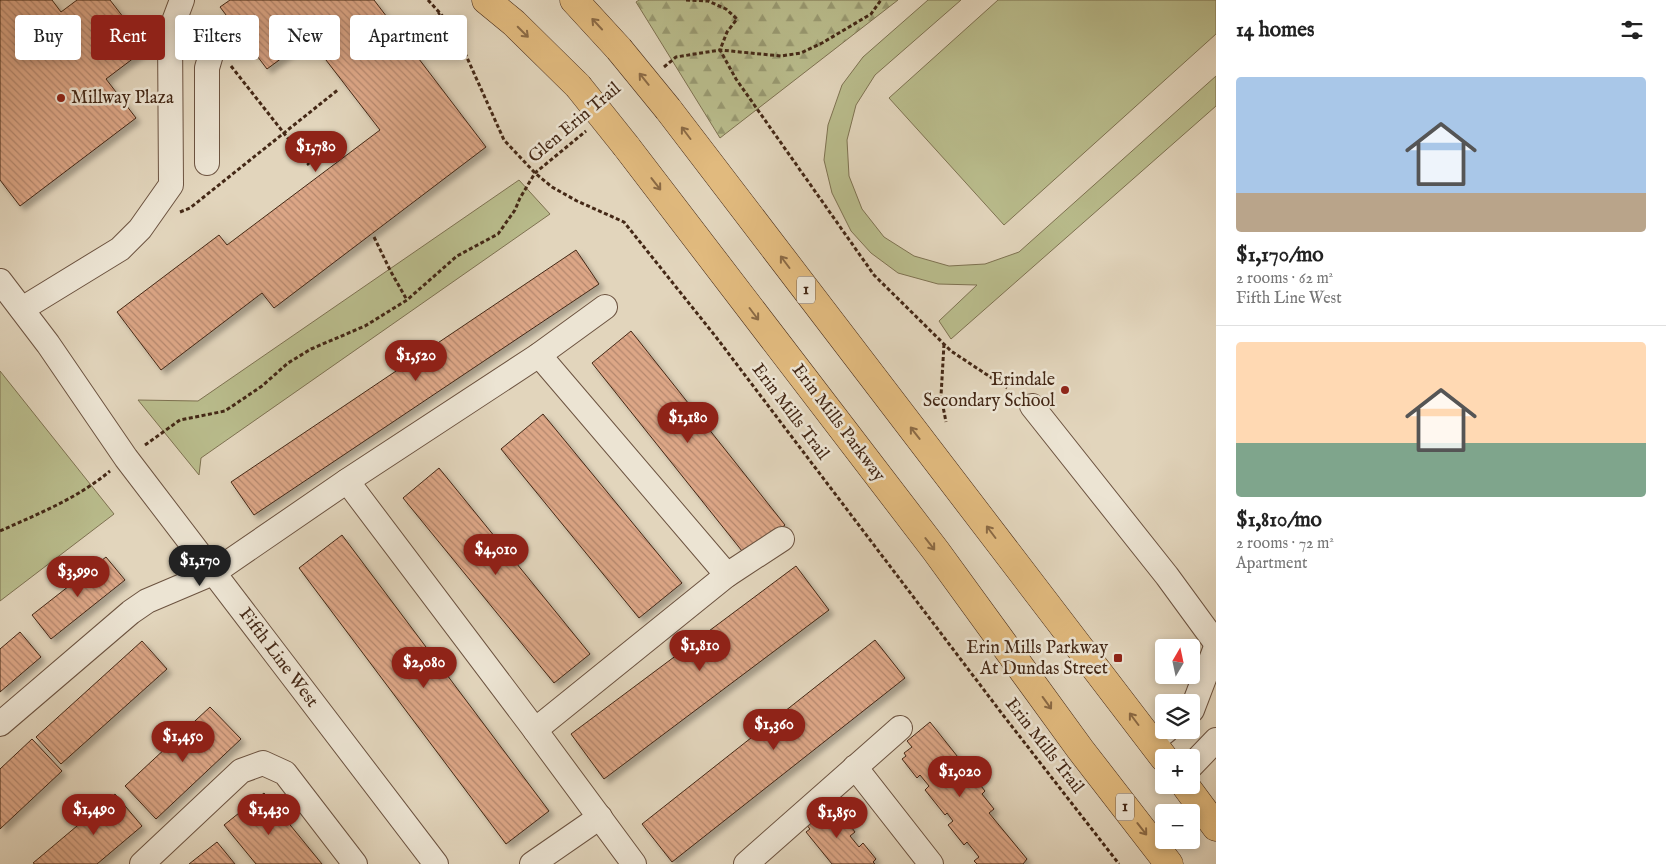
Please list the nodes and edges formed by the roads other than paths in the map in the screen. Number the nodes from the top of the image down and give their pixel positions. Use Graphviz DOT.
graph roads {
  1 [pos="182,0"];
  2 [pos="486,0"];
  3 [pos="574,0"];
  4 [pos="209,60"];
  5 [pos="208,163"];
  6 [pos="0,281"];
  7 [pos="605,307"];
  8 [pos="22,309"];
  9 [pos="539,355"];
  10 [pos="1032,406"];
  11 [pos="347,481"];
  12 [pos="782,539"];
  13 [pos="213,573"];
  14 [pos="727,575"];
  15 [pos="1216,645"];
  16 [pos="1198,694"];
  17 [pos="1216,700"];
  18 [pos="1200,707"];
  19 [pos="0,724"];
  20 [pos="900,728"];
  21 [pos="535,730"];
  22 [pos="1215,742"];
  23 [pos="1161,743"];
  24 [pos="1200,757"];
  25 [pos="855,767"];
  26 [pos="1192,794"];
  27 [pos="600,817"];
  28 [pos="1216,827"];
  29 [pos="142,864"];
  30 [pos="355,864"];
  31 [pos="436,864"];
  32 [pos="532,864"];
  33 [pos="634,864"];
  34 [pos="746,864"];
  35 [pos="931,864"];
  36 [pos="1169,864"];
  1 -- 8 [label="street"];
  2 -- 36 [label="main road, Erin Mills Parkway / 1, one-way, bridge"];
  23 -- 3 [label="main road, 1, one-way, bridge"];
  4 -- 5 [label="street"];
  6 -- 8 [label="street, Fifth Line West"];
  7 -- 9 [label="street"];
  8 -- 13 [label="street, Fifth Line West"];
  9 -- 11 [label="street"];
  9 -- 14 [label="street"];
  10 -- 15 [label="street"];
  11 -- 13 [label="street"];
  11 -- 21 [label="street"];
  12 -- 14 [label="street"];
  13 -- 19 [label="street"];
  13 -- 31 [label="street, Fifth Line West"];
  14 -- 21 [label="street"];
  15 -- 16 [label="street"];
  17 -- 18 [label="street"];
  20 -- 25 [label="street"];
  21 -- 27 [label="street"];
  22 -- 24 [label="street"];
  25 -- 34 [label="street"];
  25 -- 35 [label="street"];
  26 -- 28 [label="main road"];
  27 -- 32 [label="street"];
  27 -- 33 [label="street"];
  29 -- 30 [label="street"];
}
